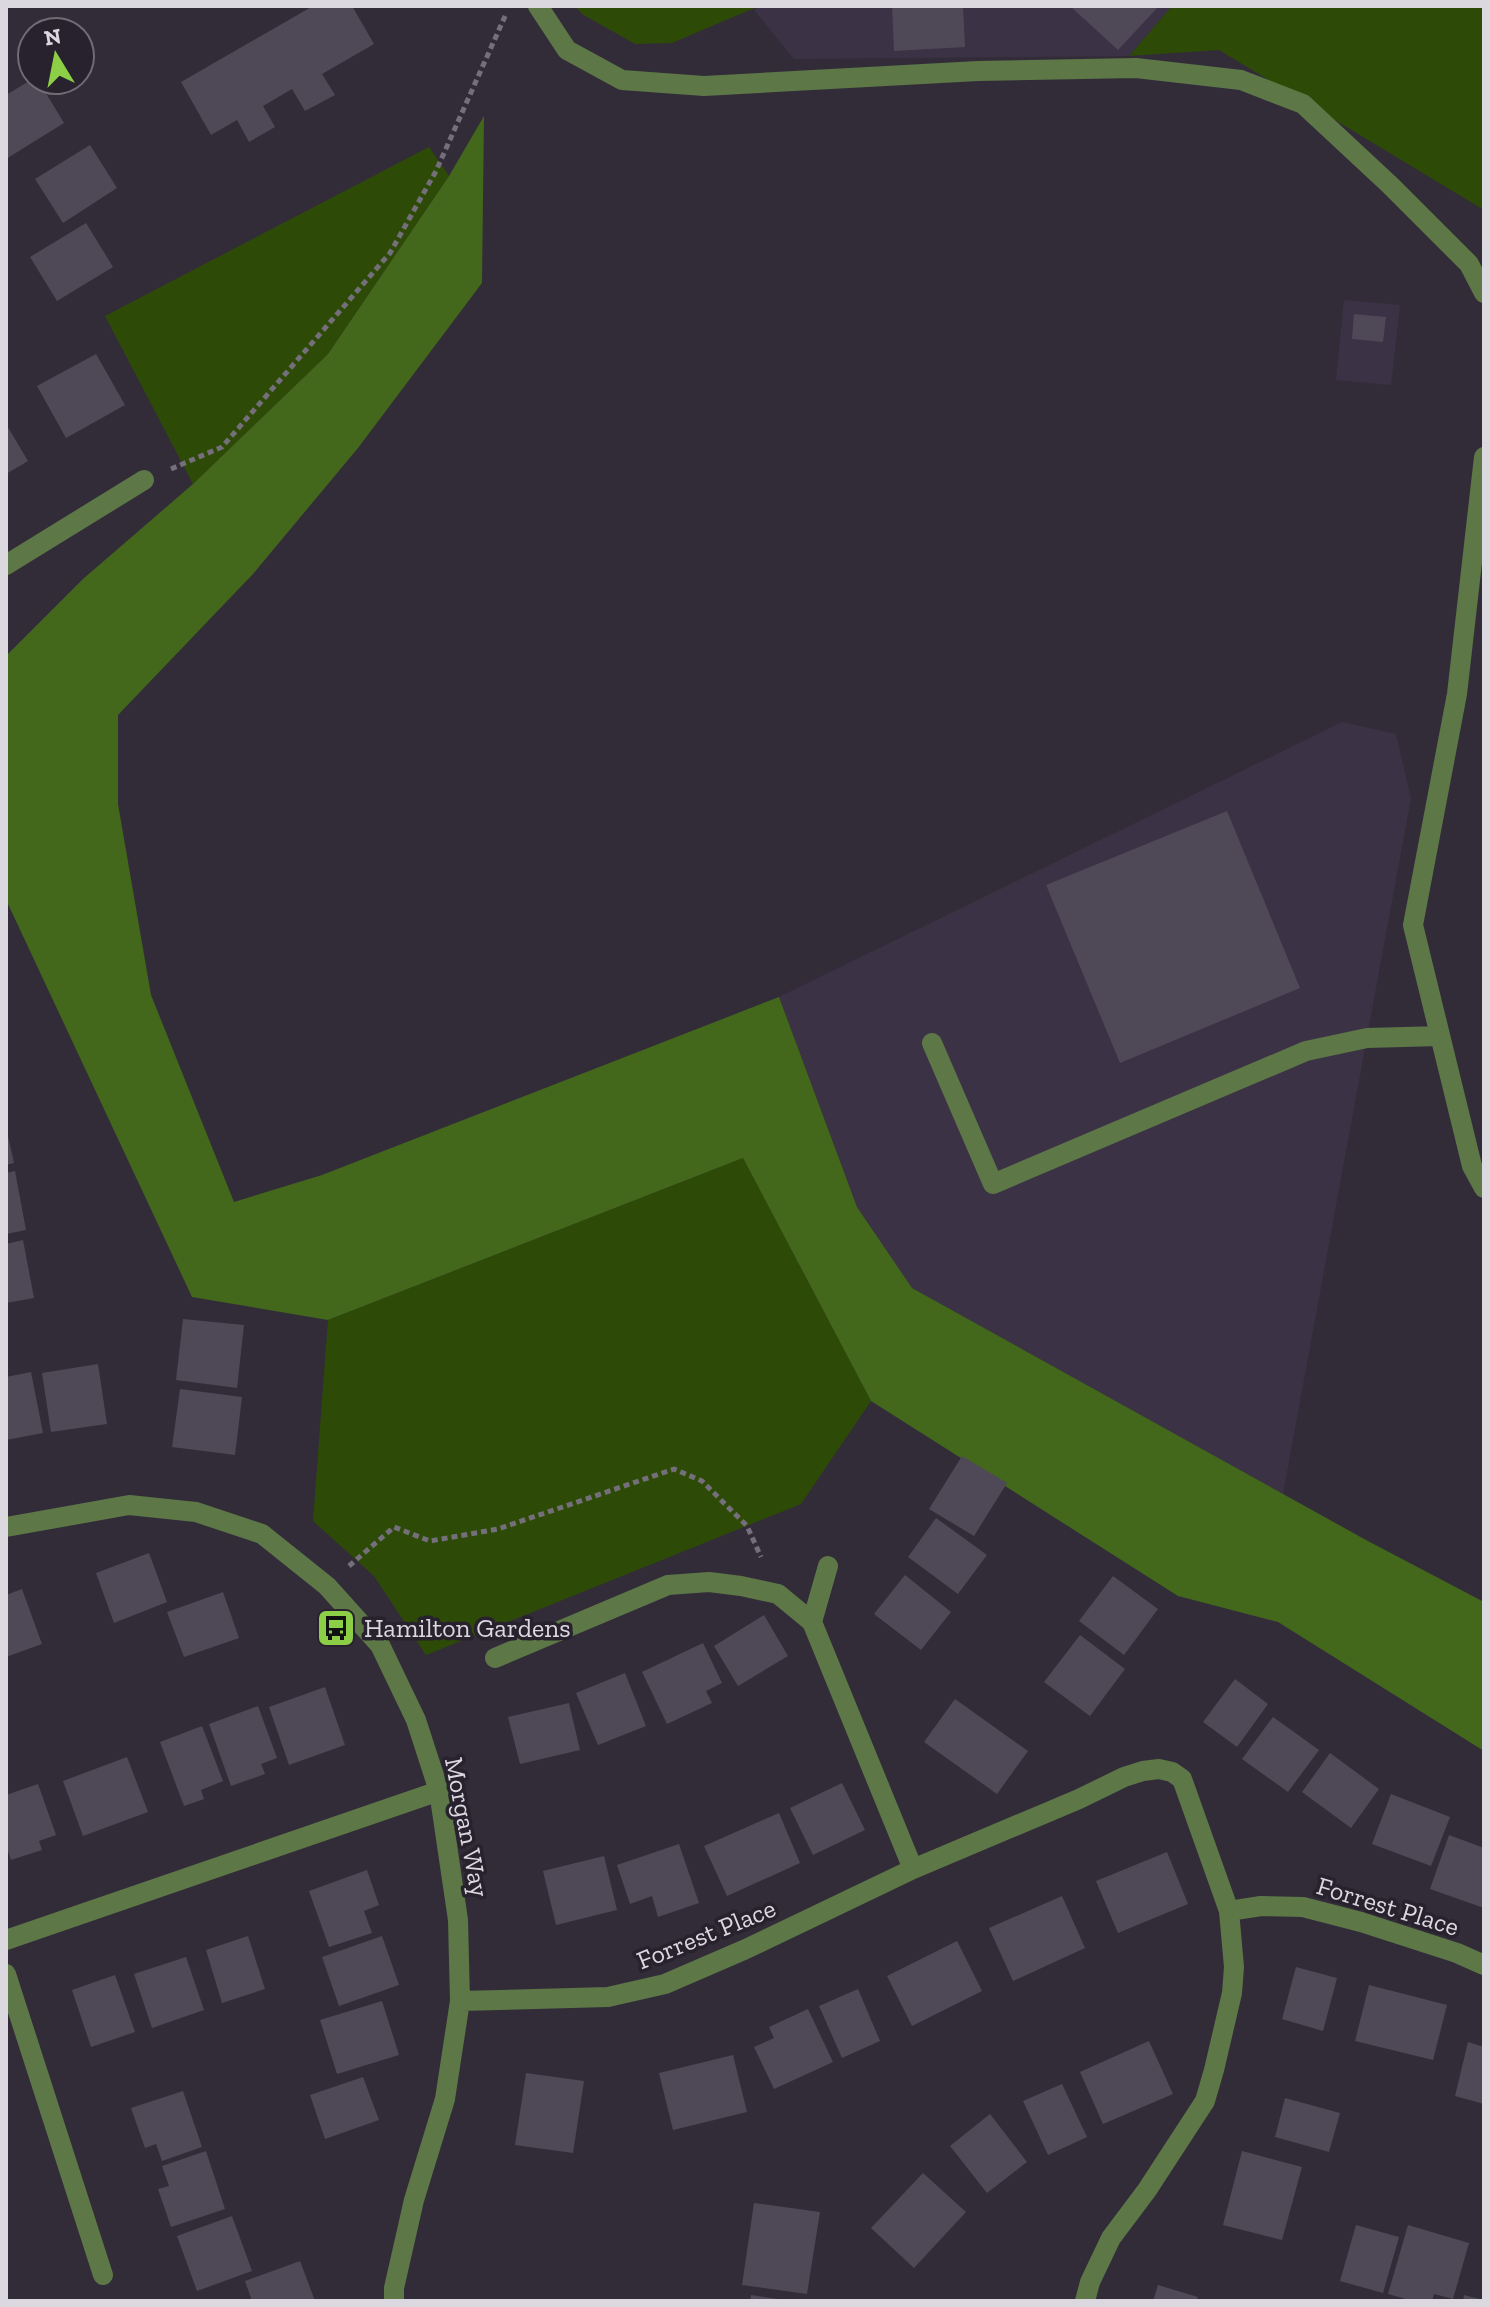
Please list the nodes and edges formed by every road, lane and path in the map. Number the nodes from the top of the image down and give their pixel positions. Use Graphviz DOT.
graph roads {
  1 [pos="509,6"];
  2 [pos="538,6"];
  3 [pos="1484,293"];
  4 [pos="1484,457"];
  5 [pos="144,480"];
  6 [pos="6,565"];
  7 [pos="1440,1036"];
  8 [pos="932,1043"];
  9 [pos="1484,1188"];
  10 [pos="6,1527"];
  11 [pos="828,1566"];
  12 [pos="327,1586"];
  13 [pos="778,1594"];
  14 [pos="812,1622"];
  15 [pos="495,1658"];
  16 [pos="439,1791"];
  17 [pos="913,1869"];
  18 [pos="1229,1911"];
  19 [pos="6,1940"];
  20 [pos="1484,1965"];
  21 [pos="6,1974"];
  22 [pos="460,2001"];
  23 [pos="103,2275"];
  24 [pos="394,2301"];
  25 [pos="1085,2301"];
  1 -- 5 [label="path"];
  2 -- 3 [label="street"];
  4 -- 7 [label="street"];
  5 -- 6 [label="street"];
  7 -- 8 [label="street"];
  7 -- 9 [label="street"];
  10 -- 12 [label="street, Morgan Way"];
  11 -- 14 [label="street"];
  12 -- 13 [label="path"];
  12 -- 16 [label="street, Morgan Way"];
  13 -- 14 [label="street"];
  13 -- 15 [label="street"];
  14 -- 17 [label="street"];
  16 -- 19 [label="street"];
  16 -- 22 [label="street, Morgan Way"];
  17 -- 18 [label="street, Forrest Place"];
  17 -- 22 [label="street, Forrest Place"];
  18 -- 20 [label="street, Forrest Place"];
  18 -- 25 [label="street, Forrest Place"];
  21 -- 23 [label="street"];
  22 -- 24 [label="street, Morgan Way"];
}
